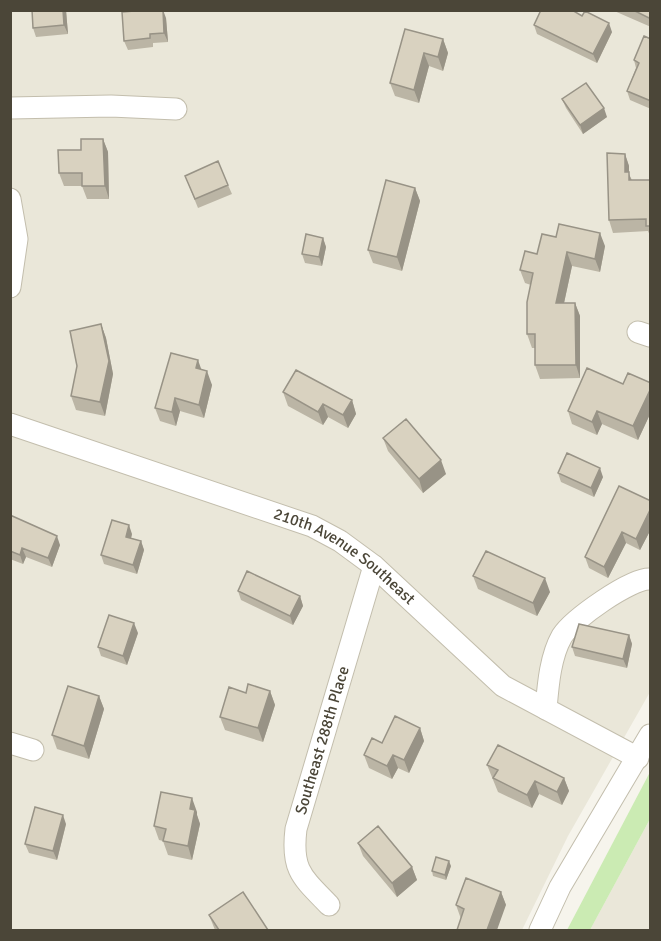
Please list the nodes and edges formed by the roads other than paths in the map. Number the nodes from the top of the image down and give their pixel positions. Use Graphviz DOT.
graph roads {
  1 [pos="10,108"];
  2 [pos="176,110"];
  3 [pos="10,199"];
  4 [pos="10,287"];
  5 [pos="10,424"];
  6 [pos="374,566"];
  7 [pos="651,579"];
  8 [pos="546,709"];
  9 [pos="651,735"];
  10 [pos="10,743"];
  11 [pos="33,750"];
  12 [pos="638,758"];
  13 [pos="329,905"];
  14 [pos="540,930"];
  1 -- 2 [label="street"];
  3 -- 4 [label="street"];
  5 -- 6 [label="street, 210th Avenue Southeast"];
  6 -- 8 [label="street, 210th Avenue Southeast"];
  6 -- 13 [label="street, Southeast 288th Place"];
  7 -- 8 [label="street"];
  8 -- 12 [label="street, 210th Avenue Southeast"];
  9 -- 12 [label="street"];
  10 -- 11 [label="street"];
  12 -- 14 [label="street"];
}
